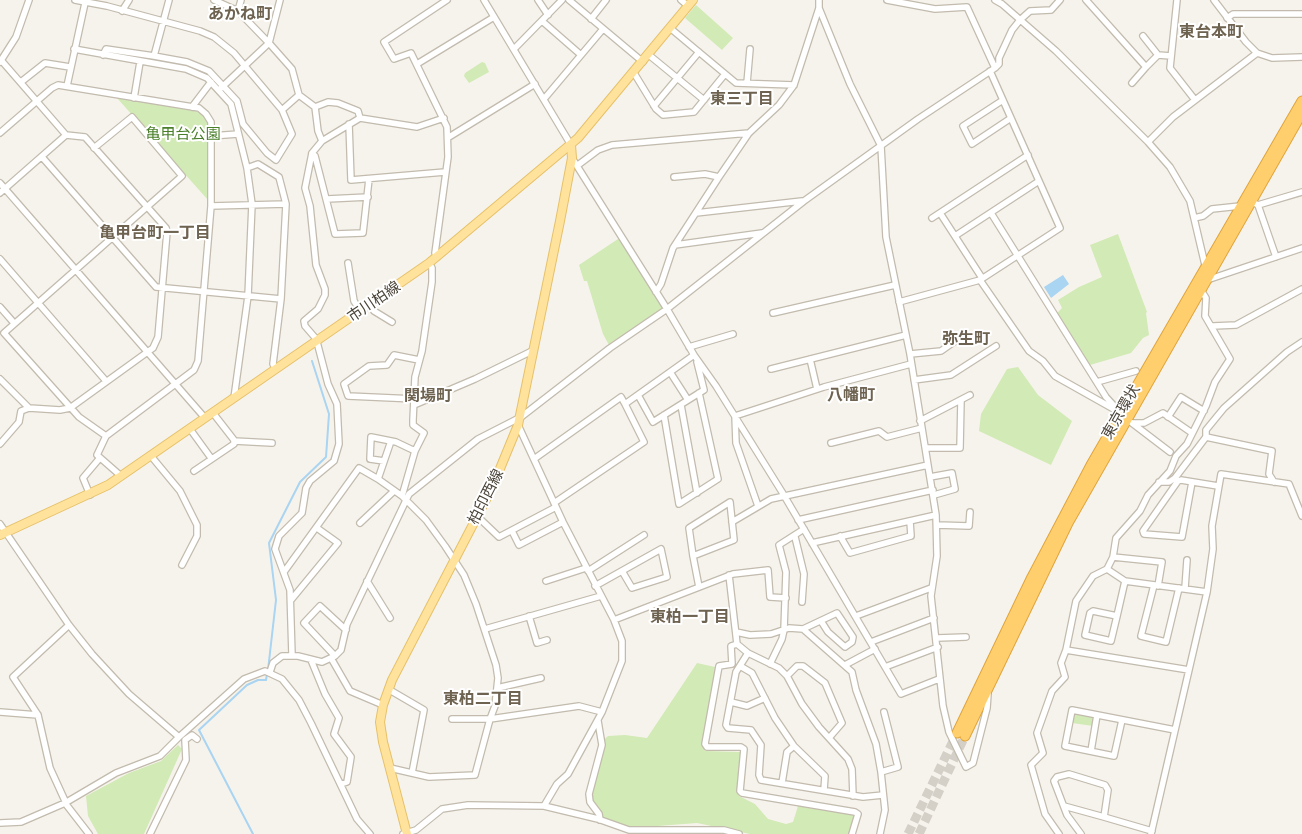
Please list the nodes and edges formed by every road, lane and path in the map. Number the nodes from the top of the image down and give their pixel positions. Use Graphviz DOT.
graph roads {
  1 [pos="29,0"];
  2 [pos="75,0"];
  3 [pos="128,0"];
  4 [pos="169,0"];
  5 [pos="214,0"];
  6 [pos="241,0"];
  7 [pos="280,0"];
  8 [pos="446,0"];
  9 [pos="484,0"];
  10 [pos="538,0"];
  11 [pos="562,0"];
  12 [pos="569,0"];
  13 [pos="606,0"];
  14 [pos="682,0"];
  15 [pos="819,0"];
  16 [pos="887,0"];
  17 [pos="995,0"];
  18 [pos="1060,0"];
  19 [pos="1086,0"];
  20 [pos="1177,0"];
  21 [pos="1214,0"];
  22 [pos="85,3"];
  23 [pos="690,3"];
  24 [pos="819,8"];
  25 [pos="122,11"];
  26 [pos="238,11"];
  27 [pos="1302,14"];
  28 [pos="548,15"];
  29 [pos="494,16"];
  30 [pos="1227,18"];
  31 [pos="591,19"];
  32 [pos="542,20"];
  33 [pos="1020,20"];
  34 [pos="163,22"];
  35 [pos="670,28"];
  36 [pos="603,29"];
  37 [pos="1143,36"];
  38 [pos="269,43"];
  39 [pos="74,49"];
  40 [pos="514,49"];
  41 [pos="750,49"];
  42 [pos="699,52"];
  43 [pos="1257,53"];
  44 [pos="1158,54"];
  45 [pos="103,55"];
  46 [pos="581,55"];
  47 [pos="649,55"];
  48 [pos="154,56"];
  49 [pos="1171,56"];
  50 [pos="1302,58"];
  51 [pos="1,61"];
  52 [pos="140,62"];
  53 [pos="643,62"];
  54 [pos="417,64"];
  55 [pos="70,66"];
  56 [pos="244,66"];
  57 [pos="1146,67"];
  58 [pos="992,69"];
  59 [pos="634,73"];
  60 [pos="726,74"];
  61 [pos="677,78"];
  62 [pos="20,82"];
  63 [pos="211,82"];
  64 [pos="747,83"];
  65 [pos="1132,83"];
  66 [pos="535,84"];
  67 [pos="224,85"];
  68 [pos="794,85"];
  69 [pos="66,86"];
  70 [pos="218,90"];
  71 [pos="299,95"];
  72 [pos="134,98"];
  73 [pos="544,99"];
  74 [pos="704,100"];
  75 [pos="1003,100"];
  76 [pos="1195,100"];
  77 [pos="37,101"];
  78 [pos="1302,101"];
  79 [pos="654,106"];
  80 [pos="192,107"];
  81 [pos="315,107"];
  82 [pos="282,110"];
  83 [pos="1302,113"];
  84 [pos="360,118"];
  85 [pos="444,118"];
  86 [pos="1011,118"];
  87 [pos="349,124"];
  88 [pos="0,133"];
  89 [pos="749,133"];
  90 [pos="238,134"];
  91 [pos="66,135"];
  92 [pos="211,136"];
  93 [pos="449,137"];
  94 [pos="322,141"];
  95 [pos="1148,142"];
  96 [pos="571,145"];
  97 [pos="881,146"];
  98 [pos="94,148"];
  99 [pos="312,153"];
  100 [pos="1028,155"];
  101 [pos="42,156"];
  102 [pos="572,158"];
  103 [pos="578,165"];
  104 [pos="247,168"];
  105 [pos="445,172"];
  106 [pos="674,177"];
  107 [pos="719,177"];
  108 [pos="369,179"];
  109 [pos="1039,181"];
  110 [pos="0,183"];
  111 [pos="2,191"];
  112 [pos="1302,192"];
  113 [pos="368,197"];
  114 [pos="326,199"];
  115 [pos="804,201"];
  116 [pos="1248,203"];
  117 [pos="252,204"];
  118 [pos="286,204"];
  119 [pos="211,206"];
  120 [pos="147,207"];
  121 [pos="696,213"];
  122 [pos="940,213"];
  123 [pos="990,213"];
  124 [pos="932,218"];
  125 [pos="1194,218"];
  126 [pos="764,232"];
  127 [pos="955,236"];
  128 [pos="113,237"];
  129 [pos="675,245"];
  130 [pos="1302,248"];
  131 [pos="1018,255"];
  132 [pos="437,257"];
  133 [pos="1276,257"];
  134 [pos="0,259"];
  135 [pos="348,263"];
  136 [pos="429,263"];
  137 [pos="1205,265"];
  138 [pos="75,270"];
  139 [pos="981,279"];
  140 [pos="1206,280"];
  141 [pos="894,285"];
  142 [pos="162,288"];
  143 [pos="1302,289"];
  144 [pos="1201,290"];
  145 [pos="204,292"];
  146 [pos="656,292"];
  147 [pos="248,296"];
  148 [pos="281,299"];
  149 [pos="899,302"];
  150 [pos="38,303"];
  151 [pos="370,305"];
  152 [pos="0,307"];
  153 [pos="667,309"];
  154 [pos="361,312"];
  155 [pos="773,313"];
  156 [pos="392,322"];
  157 [pos="14,323"];
  158 [pos="1213,326"];
  159 [pos="733,334"];
  160 [pos="906,335"];
  161 [pos="958,339"];
  162 [pos="317,341"];
  163 [pos="1302,342"];
  164 [pos="996,346"];
  165 [pos="689,347"];
  166 [pos="534,350"];
  167 [pos="147,352"];
  168 [pos="910,354"];
  169 [pos="695,358"];
  170 [pos="810,359"];
  171 [pos="419,360"];
  172 [pos="911,364"];
  173 [pos="276,369"];
  174 [pos="770,369"];
  175 [pos="1136,371"];
  176 [pos="670,372"];
  177 [pos="0,379"];
  178 [pos="914,380"];
  179 [pos="106,381"];
  180 [pos="1097,382"];
  181 [pos="176,385"];
  182 [pos="817,389"];
  183 [pos="699,393"];
  184 [pos="638,395"];
  185 [pos="970,395"];
  186 [pos="234,398"];
  187 [pos="688,400"];
  188 [pos="961,400"];
  189 [pos="414,402"];
  190 [pos="625,404"];
  191 [pos="681,404"];
  192 [pos="28,408"];
  193 [pos="70,408"];
  194 [pos="1204,411"];
  195 [pos="213,413"];
  196 [pos="664,415"];
  197 [pos="735,416"];
  198 [pos="521,417"];
  199 [pos="1168,417"];
  200 [pos="205,418"];
  201 [pos="1126,418"];
  202 [pos="518,425"];
  203 [pos="921,425"];
  204 [pos="190,429"];
  205 [pos="1192,433"];
  206 [pos="106,436"];
  207 [pos="1206,437"];
  208 [pos="234,441"];
  209 [pos="391,441"];
  210 [pos="272,443"];
  211 [pos="831,443"];
  212 [pos="0,444"];
  213 [pos="926,448"];
  214 [pos="414,451"];
  215 [pos="1170,452"];
  216 [pos="151,456"];
  217 [pos="211,458"];
  218 [pos="99,459"];
  219 [pos="534,459"];
  220 [pos="384,461"];
  221 [pos="928,465"];
  222 [pos="194,471"];
  223 [pos="121,476"];
  224 [pos="930,477"];
  225 [pos="378,480"];
  226 [pos="1159,482"];
  227 [pos="1192,482"];
  228 [pos="1274,482"];
  229 [pos="1218,486"];
  230 [pos="394,491"];
  231 [pos="697,492"];
  232 [pos="933,492"];
  233 [pos="90,494"];
  234 [pos="784,496"];
  235 [pos="404,498"];
  236 [pos="555,505"];
  237 [pos="758,506"];
  238 [pos="1301,509"];
  239 [pos="970,512"];
  240 [pos="936,515"];
  241 [pos="477,516"];
  242 [pos="1302,516"];
  243 [pos="798,520"];
  244 [pos="910,521"];
  245 [pos="360,522"];
  246 [pos="562,522"];
  247 [pos="732,522"];
  248 [pos="0,524"];
  249 [pos="937,525"];
  250 [pos="317,528"];
  251 [pos="804,529"];
  252 [pos="512,531"];
  253 [pos="4,534"];
  254 [pos="644,535"];
  255 [pos="840,536"];
  256 [pos="795,537"];
  257 [pos="812,543"];
  258 [pos="693,556"];
  259 [pos="1113,557"];
  260 [pos="1187,560"];
  261 [pos="454,561"];
  262 [pos="182,565"];
  263 [pos="587,570"];
  264 [pos="1107,570"];
  265 [pos="622,571"];
  266 [pos="284,572"];
  267 [pos="729,575"];
  268 [pos="367,581"];
  269 [pos="546,581"];
  270 [pos="1125,581"];
  271 [pos="595,586"];
  272 [pos="1156,586"];
  273 [pos="699,587"];
  274 [pos="931,588"];
  275 [pos="1182,588"];
  276 [pos="1207,592"];
  277 [pos="601,596"];
  278 [pos="786,598"];
  279 [pos="291,600"];
  280 [pos="802,602"];
  281 [pos="529,616"];
  282 [pos="856,616"];
  283 [pos="1117,616"];
  284 [pos="390,618"];
  285 [pos="934,618"];
  286 [pos="614,620"];
  287 [pos="821,621"];
  288 [pos="69,625"];
  289 [pos="485,629"];
  290 [pos="803,629"];
  291 [pos="346,630"];
  292 [pos="784,630"];
  293 [pos="736,632"];
  294 [pos="966,637"];
  295 [pos="937,638"];
  296 [pos="547,640"];
  297 [pos="871,642"];
  298 [pos="737,644"];
  299 [pos="938,647"];
  300 [pos="875,649"];
  301 [pos="1066,650"];
  302 [pos="748,653"];
  303 [pos="292,655"];
  304 [pos="333,657"];
  305 [pos="311,660"];
  306 [pos="770,664"];
  307 [pos="845,664"];
  308 [pos="740,666"];
  309 [pos="885,667"];
  310 [pos="1188,670"];
  311 [pos="270,672"];
  312 [pos="787,676"];
  313 [pos="541,678"];
  314 [pos="939,679"];
  315 [pos="497,688"];
  316 [pos="388,689"];
  317 [pos="988,689"];
  318 [pos="765,698"];
  319 [pos="731,702"];
  320 [pos="383,705"];
  321 [pos="0,712"];
  322 [pos="602,712"];
  323 [pos="884,712"];
  324 [pos="38,715"];
  325 [pos="1097,715"];
  326 [pos="452,719"];
  327 [pos="490,719"];
  328 [pos="1122,720"];
  329 [pos="598,721"];
  330 [pos="1175,730"];
  331 [pos="182,737"];
  332 [pos="829,738"];
  333 [pos="197,739"];
  334 [pos="794,746"];
  335 [pos="1091,751"];
  336 [pos="390,768"];
  337 [pos="881,772"];
  338 [pos="412,773"];
  339 [pos="782,783"];
  340 [pos="341,784"];
  341 [pos="824,790"];
  342 [pos="883,795"];
  343 [pos="853,796"];
  344 [pos="66,803"];
  345 [pos="544,806"];
  346 [pos="1064,806"];
  347 [pos="1104,817"];
  348 [pos="600,820"];
  349 [pos="0,823"];
  350 [pos="1151,832"];
  351 [pos="89,834"];
  352 [pos="150,834"];
  353 [pos="370,834"];
  354 [pos="406,834"];
  355 [pos="739,834"];
  356 [pos="852,834"];
  357 [pos="880,834"];
  358 [pos="1058,834"];
  359 [pos="1081,834"];
  1 -- 51 [label="street"];
  2 -- 22 [label="street"];
  3 -- 25 [label="street"];
  4 -- 34 [label="street"];
  5 -- 26 [label="street"];
  6 -- 26 [label="street"];
  7 -- 38 [label="street"];
  8 -- 54 [label="street"];
  9 -- 29 [label="street"];
  10 -- 28 [label="street"];
  11 -- 28 [label="street"];
  12 -- 31 [label="street"];
  13 -- 31 [label="street"];
  14 -- 23 [label="street"];
  15 -- 24 [label="street"];
  16 -- 58 [label="street"];
  17 -- 33 [label="street"];
  18 -- 33 [label="street"];
  19 -- 57 [label="street"];
  20 -- 49 [label="street"];
  21 -- 30 [label="street"];
  22 -- 25 [label="street"];
  22 -- 39 [label="street"];
  23 -- 35 [label="main road, 市川柏線"];
  24 -- 68 [label="street"];
  24 -- 97 [label="street"];
  25 -- 34 [label="street"];
  26 -- 38 [label="street"];
  27 -- 30 [label="street"];
  28 -- 32 [label="street"];
  29 -- 40 [label="street"];
  29 -- 54 [label="street"];
  30 -- 43 [label="street"];
  31 -- 36 [label="street"];
  32 -- 40 [label="street"];
  32 -- 46 [label="street"];
  33 -- 58 [label="street"];
  33 -- 95 [label="street"];
  34 -- 48 [label="street"];
  34 -- 56 [label="street"];
  35 -- 42 [label="street"];
  35 -- 47 [label="main road, 市川柏線"];
  36 -- 46 [label="street"];
  36 -- 53 [label="street"];
  37 -- 44 [label="street"];
  38 -- 56 [label="street"];
  38 -- 71 [label="street"];
  39 -- 45 [label="street"];
  39 -- 55 [label="street"];
  40 -- 66 [label="street"];
  41 -- 64 [label="street"];
  42 -- 60 [label="street"];
  42 -- 61 [label="street"];
  43 -- 50 [label="street"];
  43 -- 76 [label="street"];
  44 -- 49 [label="street"];
  44 -- 57 [label="street"];
  45 -- 48 [label="street"];
  45 -- 52 [label="street"];
  46 -- 73 [label="street"];
  47 -- 53 [label="main road, 市川柏線"];
  47 -- 61 [label="street"];
  48 -- 67 [label="street"];
  49 -- 76 [label="street"];
  51 -- 62 [label="street"];
  52 -- 63 [label="street"];
  52 -- 72 [label="street"];
  53 -- 59 [label="main road, 市川柏線"];
  54 -- 85 [label="street"];
  55 -- 62 [label="street"];
  55 -- 69 [label="street"];
  56 -- 67 [label="street"];
  56 -- 82 [label="street"];
  57 -- 65 [label="street"];
  58 -- 75 [label="street"];
  58 -- 97 [label="street"];
  59 -- 79 [label="street"];
  59 -- 96 [label="main road, 市川柏線"];
  60 -- 64 [label="street"];
  60 -- 74 [label="street"];
  61 -- 74 [label="street"];
  61 -- 79 [label="street"];
  62 -- 77 [label="street"];
  63 -- 70 [label="street"];
  63 -- 80 [label="street"];
  64 -- 68 [label="street"];
  66 -- 73 [label="street"];
  66 -- 93 [label="street"];
  67 -- 70 [label="street"];
  67 -- 82 [label="street"];
  68 -- 89 [label="street"];
  69 -- 72 [label="street"];
  69 -- 77 [label="street"];
  70 -- 90 [label="street"];
  71 -- 81 [label="street"];
  71 -- 82 [label="street"];
  72 -- 80 [label="street"];
  73 -- 96 [label="street"];
  74 -- 79 [label="street"];
  75 -- 86 [label="street"];
  75 -- 86 [label="street"];
  76 -- 95 [label="street"];
  77 -- 88 [label="street"];
  77 -- 91 [label="street"];
  78 -- 116 [label="highway, 東京環状"];
  80 -- 92 [label="street"];
  81 -- 84 [label="street"];
  81 -- 94 [label="street"];
  83 -- 116 [label="highway, 東京環状"];
  84 -- 85 [label="street"];
  84 -- 87 [label="street"];
  85 -- 93 [label="street"];
  86 -- 100 [label="street"];
  87 -- 94 [label="street"];
  87 -- 108 [label="street"];
  89 -- 103 [label="street"];
  89 -- 107 [label="street"];
  90 -- 92 [label="street"];
  90 -- 104 [label="street"];
  91 -- 98 [label="street"];
  91 -- 101 [label="street"];
  92 -- 119 [label="street"];
  93 -- 105 [label="street"];
  94 -- 99 [label="street"];
  95 -- 125 [label="street"];
  96 -- 102 [label="main road, 柏印西線"];
  96 -- 132 [label="main road, 市川柏線"];
  97 -- 115 [label="street"];
  97 -- 141 [label="street"];
  98 -- 120 [label="street"];
  98 -- 120 [label="street"];
  99 -- 114 [label="street"];
  99 -- 162 [label="street"];
  100 -- 109 [label="street"];
  100 -- 122 [label="street"];
  101 -- 111 [label="street"];
  101 -- 128 [label="street"];
  102 -- 103 [label="street"];
  102 -- 166 [label="main road, 柏印西線"];
  103 -- 146 [label="street"];
  104 -- 117 [label="street"];
  104 -- 118 [label="street"];
  105 -- 108 [label="street"];
  105 -- 132 [label="street"];
  106 -- 107 [label="street"];
  107 -- 121 [label="street"];
  108 -- 113 [label="street"];
  109 -- 123 [label="street"];
  109 -- 131 [label="street"];
  110 -- 111 [label="street"];
  111 -- 138 [label="street"];
  112 -- 116 [label="street"];
  113 -- 114 [label="street"];
  113 -- 114 [label="street"];
  115 -- 121 [label="street"];
  115 -- 126 [label="street"];
  116 -- 125 [label="street"];
  116 -- 133 [label="street"];
  116 -- 137 [label="highway, 東京環状"];
  116 -- 140 [label="highway, 東京環状"];
  117 -- 118 [label="street"];
  117 -- 119 [label="street"];
  117 -- 147 [label="street"];
  118 -- 148 [label="street"];
  119 -- 145 [label="street"];
  120 -- 128 [label="street"];
  120 -- 142 [label="street"];
  121 -- 129 [label="street"];
  122 -- 124 [label="street"];
  122 -- 127 [label="street"];
  123 -- 127 [label="street"];
  123 -- 131 [label="street"];
  125 -- 137 [label="street"];
  126 -- 129 [label="street"];
  126 -- 153 [label="street"];
  127 -- 139 [label="street"];
  128 -- 138 [label="street"];
  128 -- 142 [label="street"];
  129 -- 146 [label="street"];
  130 -- 133 [label="street"];
  131 -- 139 [label="street"];
  131 -- 180 [label="street"];
  132 -- 136 [label="main road, 市川柏線"];
  133 -- 140 [label="street"];
  134 -- 150 [label="street"];
  135 -- 154 [label="street"];
  136 -- 151 [label="main road, 市川柏線"];
  136 -- 171 [label="street"];
  137 -- 201 [label="highway, 東京環状"];
  138 -- 150 [label="street"];
  138 -- 167 [label="street"];
  139 -- 149 [label="street"];
  139 -- 201 [label="street"];
  140 -- 144 [label="highway, 東京環状"];
  141 -- 149 [label="street"];
  141 -- 155 [label="street"];
  142 -- 145 [label="street"];
  142 -- 167 [label="street"];
  143 -- 158 [label="street"];
  144 -- 158 [label="street"];
  144 -- 201 [label="highway, 東京環状"];
  145 -- 147 [label="street"];
  145 -- 181 [label="street"];
  146 -- 153 [label="street"];
  147 -- 148 [label="street"];
  147 -- 186 [label="street"];
  148 -- 173 [label="street"];
  149 -- 160 [label="street"];
  150 -- 157 [label="street"];
  150 -- 179 [label="street"];
  151 -- 154 [label="main road, 市川柏線"];
  151 -- 156 [label="street"];
  152 -- 157 [label="street"];
  153 -- 165 [label="street"];
  153 -- 198 [label="street"];
  154 -- 162 [label="main road, 市川柏線"];
  157 -- 193 [label="street"];
  158 -- 194 [label="street"];
  159 -- 165 [label="street"];
  160 -- 168 [label="street"];
  160 -- 170 [label="street"];
  161 -- 168 [label="street"];
  162 -- 173 [label="main road, 市川柏線"];
  162 -- 266 [label="street"];
  163 -- 207 [label="street"];
  164 -- 178 [label="street"];
  165 -- 169 [label="street"];
  166 -- 189 [label="street"];
  166 -- 198 [label="main road, 柏印西線"];
  167 -- 179 [label="street"];
  167 -- 181 [label="street"];
  168 -- 172 [label="street"];
  169 -- 176 [label="street"];
  169 -- 183 [label="street"];
  169 -- 197 [label="street"];
  170 -- 174 [label="street"];
  170 -- 182 [label="street"];
  171 -- 189 [label="street"];
  171 -- 189 [label="street"];
  172 -- 178 [label="street"];
  172 -- 182 [label="street"];
  173 -- 186 [label="main road, 市川柏線"];
  175 -- 180 [label="street"];
  176 -- 184 [label="street"];
  176 -- 187 [label="street"];
  177 -- 192 [label="street"];
  178 -- 203 [label="street"];
  179 -- 193 [label="street"];
  180 -- 201 [label="street"];
  181 -- 200 [label="street"];
  181 -- 206 [label="street"];
  182 -- 197 [label="street"];
  183 -- 187 [label="street"];
  183 -- 231 [label="street"];
  184 -- 190 [label="street"];
  184 -- 196 [label="street"];
  185 -- 188 [label="street"];
  186 -- 195 [label="main road, 市川柏線"];
  187 -- 191 [label="street"];
  188 -- 203 [label="street"];
  188 -- 213 [label="street"];
  189 -- 214 [label="street"];
  190 -- 219 [label="street"];
  190 -- 236 [label="street"];
  191 -- 196 [label="street"];
  191 -- 231 [label="street"];
  192 -- 193 [label="street"];
  192 -- 212 [label="street"];
  193 -- 206 [label="street"];
  194 -- 199 [label="street"];
  194 -- 205 [label="street"];
  195 -- 200 [label="main road, 市川柏線"];
  195 -- 208 [label="street"];
  196 -- 231 [label="street"];
  197 -- 234 [label="street"];
  197 -- 237 [label="street"];
  198 -- 202 [label="main road, 柏印西線"];
  198 -- 235 [label="street"];
  199 -- 201 [label="street"];
  199 -- 205 [label="street"];
  200 -- 204 [label="main road, 市川柏線"];
  201 -- 215 [label="street"];
  201 -- 317 [label="highway, 東京環状"];
  201 -- 317 [label="highway, 東京環状"];
  202 -- 219 [label="street"];
  202 -- 241 [label="main road, 柏印西線"];
  203 -- 211 [label="street"];
  203 -- 213 [label="street"];
  204 -- 216 [label="main road, 市川柏線"];
  204 -- 217 [label="street"];
  205 -- 226 [label="street"];
  206 -- 218 [label="street"];
  207 -- 226 [label="street"];
  207 -- 228 [label="street"];
  208 -- 210 [label="street"];
  208 -- 217 [label="street"];
  209 -- 214 [label="street"];
  209 -- 220 [label="street"];
  209 -- 220 [label="street"];
  213 -- 221 [label="street"];
  214 -- 235 [label="street"];
  216 -- 223 [label="main road, 市川柏線"];
  216 -- 262 [label="street"];
  217 -- 222 [label="street"];
  218 -- 223 [label="street"];
  218 -- 233 [label="street"];
  219 -- 236 [label="street"];
  220 -- 225 [label="street"];
  221 -- 224 [label="street"];
  221 -- 234 [label="street"];
  223 -- 233 [label="main road, 市川柏線"];
  224 -- 232 [label="street"];
  224 -- 232 [label="street"];
  225 -- 230 [label="street"];
  225 -- 250 [label="street"];
  226 -- 259 [label="street"];
  227 -- 227 [label="street"];
  227 -- 229 [label="street"];
  228 -- 229 [label="street"];
  228 -- 238 [label="street"];
  229 -- 276 [label="street"];
  230 -- 235 [label="street"];
  230 -- 245 [label="street"];
  232 -- 240 [label="street"];
  232 -- 243 [label="street"];
  233 -- 253 [label="main road, 市川柏線"];
  234 -- 237 [label="street"];
  234 -- 243 [label="street"];
  235 -- 261 [label="street"];
  235 -- 268 [label="street"];
  236 -- 246 [label="street"];
  236 -- 252 [label="street"];
  237 -- 247 [label="street"];
  238 -- 242 [label="street"];
  239 -- 249 [label="street"];
  240 -- 244 [label="street"];
  240 -- 249 [label="street"];
  241 -- 252 [label="street"];
  241 -- 261 [label="main road, 柏印西線"];
  243 -- 251 [label="street"];
  244 -- 255 [label="street"];
  244 -- 255 [label="street"];
  246 -- 252 [label="street"];
  246 -- 263 [label="street"];
  247 -- 258 [label="street"];
  247 -- 258 [label="street"];
  248 -- 253 [label="street"];
  249 -- 274 [label="street"];
  250 -- 266 [label="street"];
  250 -- 279 [label="street"];
  251 -- 256 [label="street"];
  251 -- 257 [label="street"];
  253 -- 288 [label="street"];
  254 -- 263 [label="street"];
  255 -- 257 [label="street"];
  256 -- 278 [label="street"];
  256 -- 280 [label="street"];
  257 -- 282 [label="street"];
  258 -- 273 [label="street"];
  259 -- 264 [label="street"];
  259 -- 272 [label="street"];
  260 -- 275 [label="street"];
  261 -- 289 [label="street"];
  261 -- 316 [label="main road, 柏印西線"];
  263 -- 269 [label="street"];
  263 -- 271 [label="street"];
  264 -- 270 [label="street"];
  264 -- 301 [label="street"];
  265 -- 265 [label="street"];
  265 -- 271 [label="street"];
  266 -- 279 [label="street"];
  267 -- 273 [label="street"];
  267 -- 278 [label="street"];
  267 -- 293 [label="street"];
  268 -- 284 [label="street"];
  268 -- 291 [label="street"];
  270 -- 272 [label="street"];
  270 -- 283 [label="street"];
  271 -- 277 [label="street"];
  272 -- 275 [label="street"];
  272 -- 275 [label="street"];
  273 -- 286 [label="street"];
  274 -- 282 [label="street"];
  274 -- 285 [label="street"];
  275 -- 276 [label="street"];
  276 -- 310 [label="street"];
  277 -- 281 [label="street"];
  277 -- 286 [label="street"];
  278 -- 292 [label="street"];
  279 -- 303 [label="street"];
  281 -- 289 [label="street"];
  281 -- 296 [label="street"];
  282 -- 297 [label="street"];
  283 -- 283 [label="street"];
  285 -- 295 [label="street"];
  285 -- 297 [label="street"];
  286 -- 322 [label="street"];
  287 -- 287 [label="street"];
  287 -- 290 [label="street"];
  288 -- 324 [label="street"];
  288 -- 331 [label="street"];
  289 -- 315 [label="street"];
  290 -- 292 [label="street"];
  290 -- 307 [label="street"];
  291 -- 304 [label="street"];
  291 -- 304 [label="street"];
  292 -- 293 [label="street"];
  292 -- 306 [label="street"];
  293 -- 298 [label="street"];
  294 -- 295 [label="street"];
  295 -- 299 [label="street"];
  297 -- 300 [label="street"];
  298 -- 302 [label="street"];
  298 -- 356 [label="street"];
  299 -- 309 [label="street"];
  299 -- 314 [label="street"];
  300 -- 307 [label="street"];
  300 -- 309 [label="street"];
  301 -- 310 [label="street"];
  301 -- 358 [label="street"];
  302 -- 306 [label="street"];
  302 -- 308 [label="street"];
  303 -- 305 [label="street"];
  303 -- 311 [label="street"];
  304 -- 305 [label="street"];
  304 -- 320 [label="street"];
  305 -- 340 [label="street"];
  306 -- 312 [label="street"];
  307 -- 337 [label="street"];
  308 -- 318 [label="street"];
  308 -- 319 [label="street"];
  309 -- 314 [label="street"];
  310 -- 330 [label="street"];
  311 -- 331 [label="street"];
  311 -- 340 [label="street"];
  312 -- 332 [label="street"];
  312 -- 332 [label="street"];
  313 -- 315 [label="street"];
  314 -- 317 [label="street"];
  315 -- 327 [label="street"];
  316 -- 320 [label="main road, 柏印西線"];
  316 -- 338 [label="street"];
  318 -- 319 [label="street"];
  318 -- 334 [label="street"];
  319 -- 339 [label="street"];
  320 -- 336 [label="main road, 柏印西線"];
  321 -- 324 [label="street"];
  322 -- 327 [label="street"];
  322 -- 329 [label="street"];
  323 -- 337 [label="street"];
  324 -- 344 [label="street"];
  325 -- 328 [label="street"];
  325 -- 335 [label="street"];
  325 -- 335 [label="street"];
  326 -- 327 [label="street"];
  327 -- 338 [label="street"];
  328 -- 330 [label="street"];
  328 -- 335 [label="street"];
  329 -- 345 [label="street"];
  329 -- 348 [label="street"];
  330 -- 350 [label="street"];
  331 -- 333 [label="street"];
  331 -- 344 [label="street"];
  331 -- 352 [label="street"];
  332 -- 343 [label="street"];
  334 -- 339 [label="street"];
  334 -- 341 [label="street"];
  336 -- 338 [label="street"];
  336 -- 354 [label="main road, 柏印西線"];
  337 -- 342 [label="street"];
  339 -- 341 [label="street"];
  340 -- 353 [label="street"];
  341 -- 343 [label="street"];
  342 -- 343 [label="street"];
  342 -- 357 [label="street"];
  344 -- 349 [label="street"];
  344 -- 351 [label="street"];
  345 -- 348 [label="street"];
  345 -- 354 [label="street"];
  346 -- 347 [label="street"];
  346 -- 347 [label="street"];
  346 -- 359 [label="street"];
  347 -- 350 [label="street"];
  348 -- 355 [label="street"];
}
